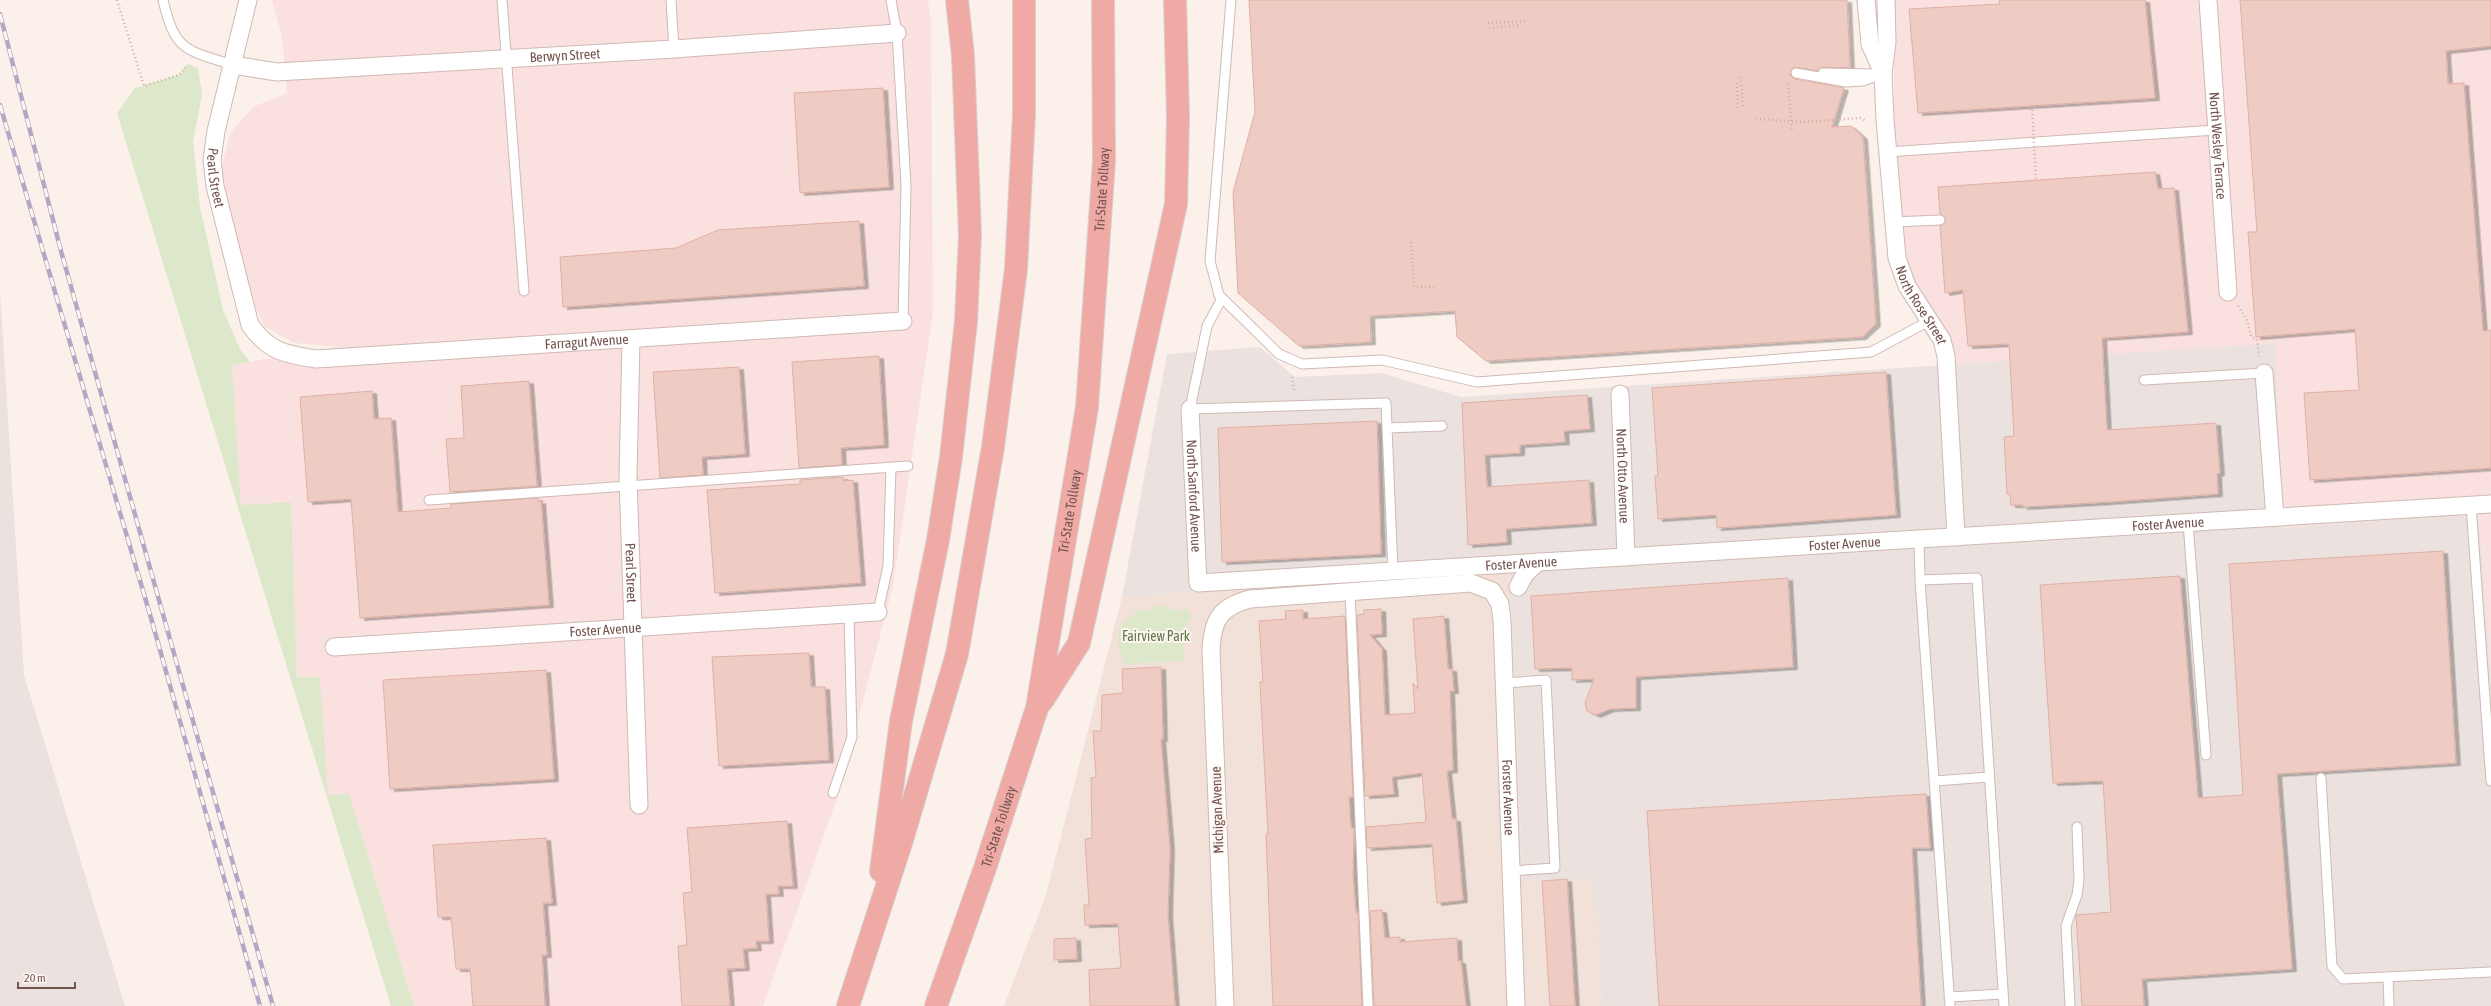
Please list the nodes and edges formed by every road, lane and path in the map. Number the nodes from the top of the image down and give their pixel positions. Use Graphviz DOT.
graph roads {
  1 [pos="117,0"];
  2 [pos="163,0"];
  3 [pos="248,0"];
  4 [pos="502,0"];
  5 [pos="671,0"];
  6 [pos="891,0"];
  7 [pos="956,0"];
  8 [pos="1024,0"];
  9 [pos="1103,0"];
  10 [pos="1175,0"];
  11 [pos="1230,0"];
  12 [pos="1866,0"];
  13 [pos="1886,0"];
  14 [pos="2208,0"];
  15 [pos="1527,21"];
  16 [pos="1488,23"];
  17 [pos="1521,26"];
  18 [pos="1489,28"];
  19 [pos="897,33"];
  20 [pos="674,49"];
  21 [pos="196,53"];
  22 [pos="506,59"];
  23 [pos="233,65"];
  24 [pos="1883,74"];
  25 [pos="1741,77"];
  26 [pos="1787,80"];
  27 [pos="1737,83"];
  28 [pos="2032,106"];
  29 [pos="1743,107"];
  30 [pos="1738,109"];
  31 [pos="1756,119"];
  32 [pos="1867,121"];
  33 [pos="1792,130"];
  34 [pos="2216,130"];
  35 [pos="1887,152"];
  36 [pos="2036,180"];
  37 [pos="1940,220"];
  38 [pos="1893,222"];
  39 [pos="1411,242"];
  40 [pos="1434,287"];
  41 [pos="524,291"];
  42 [pos="2228,292"];
  43 [pos="1222,298"];
  44 [pos="1931,320"];
  45 [pos="903,321"];
  46 [pos="631,340"];
  47 [pos="271,348"];
  48 [pos="2258,349"];
  49 [pos="2264,373"];
  50 [pos="2144,380"];
  51 [pos="1620,394"];
  52 [pos="1190,409"];
  53 [pos="1442,426"];
  54 [pos="1387,428"];
  55 [pos="908,466"];
  56 [pos="891,467"];
  57 [pos="628,487"];
  58 [pos="429,500"];
  59 [pos="2491,504"];
  60 [pos="2471,505"];
  61 [pos="2275,517"];
  62 [pos="2188,522"];
  63 [pos="1956,537"];
  64 [pos="1919,539"];
  65 [pos="1626,557"];
  66 [pos="1538,562"];
  67 [pos="1393,571"];
  68 [pos="1920,580"];
  69 [pos="1198,583"];
  70 [pos="1518,587"];
  71 [pos="1492,591"];
  72 [pos="1350,592"];
  73 [pos="878,612"];
  74 [pos="849,614"];
  75 [pos="1219,616"];
  76 [pos="633,629"];
  77 [pos="334,647"];
  78 [pos="1505,683"];
  79 [pos="1037,708"];
  80 [pos="2206,755"];
  81 [pos="1989,777"];
  82 [pos="2321,778"];
  83 [pos="2491,781"];
  84 [pos="1934,782"];
  85 [pos="833,793"];
  86 [pos="639,805"];
  87 [pos="2077,827"];
  88 [pos="1511,871"];
  89 [pos="874,926"];
  90 [pos="2491,972"];
  91 [pos="2388,977"];
  92 [pos="2003,994"];
  93 [pos="1950,1002"];
  94 [pos="848,1006"];
  95 [pos="936,1006"];
  96 [pos="1224,1006"];
  97 [pos="1368,1006"];
  98 [pos="1516,1006"];
  99 [pos="2004,1006"];
  100 [pos="2070,1006"];
  101 [pos="2389,1006"];
  1 -- 21 [label="path"];
  2 -- 21 [label="lane"];
  3 -- 23 [label="street, Pearl Street"];
  4 -- 22 [label="lane"];
  5 -- 20 [label="lane"];
  6 -- 19 [label="lane"];
  7 -- 89 [label="highway"];
  8 -- 89 [label="highway"];
  9 -- 79 [label="highway, Tri-State Tollway"];
  10 -- 79 [label="highway"];
  11 -- 43 [label="lane"];
  12 -- 24 [label="street, North Rose Street"];
  13 -- 24 [label="street, North Rose Street"];
  14 -- 34 [label="street, North Wesley Terrace"];
  15 -- 16 [label="path"];
  17 -- 18 [label="path"];
  19 -- 20 [label="street, Berwyn Street"];
  19 -- 45 [label="lane"];
  20 -- 22 [label="street, Berwyn Street"];
  21 -- 23 [label="lane"];
  22 -- 23 [label="street, Berwyn Street"];
  22 -- 41 [label="lane"];
  23 -- 47 [label="street, Pearl Street"];
  24 -- 24 [label="lane"];
  24 -- 35 [label="street, North Rose Street"];
  25 -- 29 [label="path"];
  26 -- 33 [label="path"];
  27 -- 30 [label="path"];
  28 -- 36 [label="path, bridge"];
  31 -- 32 [label="path"];
  34 -- 35 [label="lane"];
  34 -- 42 [label="street, North Wesley Terrace"];
  35 -- 38 [label="street, North Rose Street"];
  37 -- 38 [label="lane"];
  38 -- 44 [label="street, North Rose Street"];
  39 -- 40 [label="path"];
  42 -- 48 [label="path"];
  43 -- 44 [label="lane"];
  43 -- 52 [label="lane"];
  44 -- 63 [label="street, North Rose Street"];
  45 -- 46 [label="street, Farragut Avenue"];
  46 -- 47 [label="street, Farragut Avenue"];
  46 -- 57 [label="street, Pearl Street"];
  49 -- 50 [label="lane"];
  49 -- 61 [label="street"];
  51 -- 65 [label="street, North Otto Avenue"];
  52 -- 54 [label="lane"];
  52 -- 69 [label="street, North Sanford Avenue"];
  53 -- 54 [label="lane"];
  54 -- 67 [label="lane"];
  55 -- 56 [label="lane"];
  56 -- 57 [label="lane"];
  56 -- 73 [label="lane"];
  57 -- 58 [label="lane"];
  57 -- 76 [label="street, Pearl Street"];
  59 -- 60 [label="street, Foster Avenue"];
  60 -- 61 [label="street, Foster Avenue"];
  60 -- 83 [label="lane"];
  61 -- 62 [label="street, Foster Avenue"];
  62 -- 63 [label="street, Foster Avenue"];
  62 -- 80 [label="lane"];
  63 -- 64 [label="street, Foster Avenue"];
  64 -- 65 [label="street, Foster Avenue"];
  64 -- 68 [label="lane"];
  65 -- 66 [label="street, Foster Avenue"];
  66 -- 67 [label="street, Foster Avenue"];
  66 -- 70 [label="street"];
  67 -- 69 [label="street, Foster Avenue"];
  68 -- 81 [label="lane"];
  68 -- 84 [label="lane"];
  71 -- 72 [label="street, Foster Avenue"];
  71 -- 78 [label="street, Forster Avenue"];
  72 -- 75 [label="street, Foster Avenue"];
  72 -- 97 [label="lane"];
  73 -- 74 [label="street, Foster Avenue"];
  74 -- 76 [label="street, Foster Avenue"];
  74 -- 85 [label="lane"];
  75 -- 96 [label="street, Michigan Avenue"];
  76 -- 77 [label="street, Foster Avenue"];
  76 -- 86 [label="street, Pearl Street"];
  78 -- 88 [label="street, Forster Avenue"];
  78 -- 88 [label="lane"];
  79 -- 95 [label="highway, Tri-State Tollway"];
  81 -- 84 [label="lane"];
  81 -- 92 [label="lane"];
  82 -- 91 [label="lane"];
  84 -- 93 [label="lane"];
  87 -- 100 [label="lane"];
  88 -- 98 [label="street, Forster Avenue"];
  89 -- 94 [label="highway"];
  90 -- 91 [label="lane"];
  91 -- 101 [label="lane"];
  92 -- 93 [label="lane"];
  92 -- 99 [label="lane"];
}
